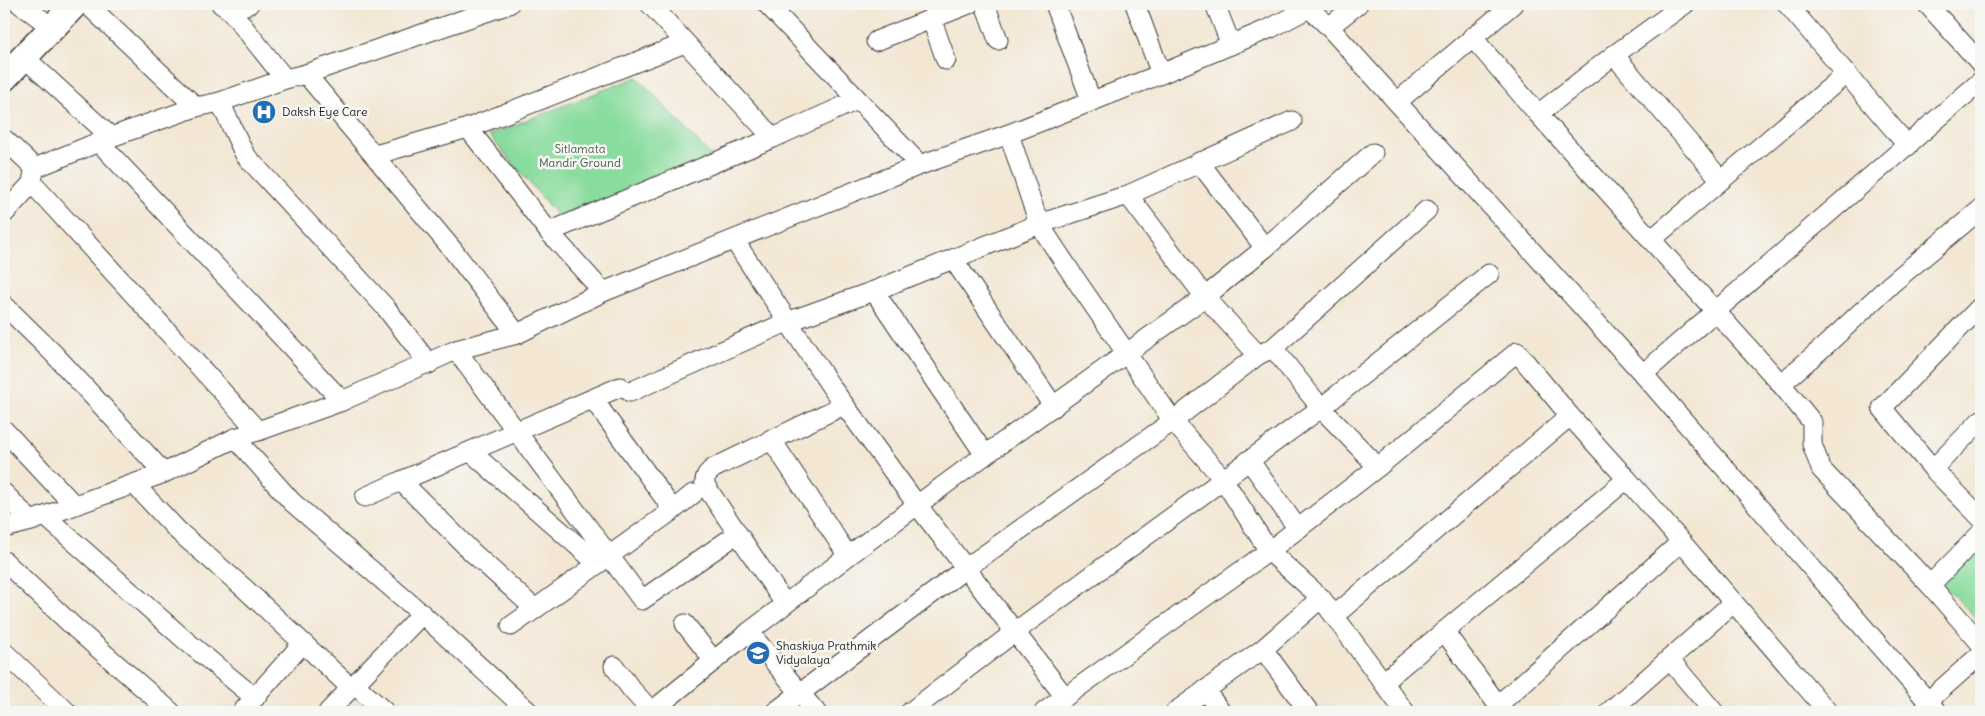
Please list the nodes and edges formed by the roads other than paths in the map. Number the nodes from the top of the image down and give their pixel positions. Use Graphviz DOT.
graph roads {
  1 [pos="20,4"];
  2 [pos="75,4"];
  3 [pos="87,4"];
  4 [pos="249,4"];
  5 [pos="509,4"];
  6 [pos="650,4"];
  7 [pos="767,4"];
  8 [pos="969,4"];
  9 [pos="985,4"];
  10 [pos="1055,4"];
  11 [pos="1135,4"];
  12 [pos="1216,4"];
  13 [pos="1358,4"];
  14 [pos="1513,4"];
  15 [pos="1685,4"];
  16 [pos="1787,4"];
  17 [pos="1927,4"];
  18 [pos="1308,6"];
  19 [pos="226,7"];
  20 [pos="931,18"];
  21 [pos="52,27"];
  22 [pos="1329,27"];
  23 [pos="1472,37"];
  24 [pos="876,40"];
  25 [pos="998,40"];
  26 [pos="685,43"];
  27 [pos="1231,45"];
  28 [pos="1614,55"];
  29 [pos="24,57"];
  30 [pos="946,60"];
  31 [pos="1981,64"];
  32 [pos="1847,73"];
  33 [pos="306,74"];
  34 [pos="1161,74"];
  35 [pos="4,78"];
  36 [pos="285,79"];
  37 [pos="1981,81"];
  38 [pos="858,100"];
  39 [pos="1091,100"];
  40 [pos="220,102"];
  41 [pos="1397,102"];
  42 [pos="196,107"];
  43 [pos="1538,114"];
  44 [pos="1292,121"];
  45 [pos="468,128"];
  46 [pos="1009,134"];
  47 [pos="773,138"];
  48 [pos="4,139"];
  49 [pos="105,139"];
  50 [pos="1908,146"];
  51 [pos="1373,153"];
  52 [pos="375,155"];
  53 [pos="1199,162"];
  54 [pos="920,165"];
  55 [pos="33,175"];
  56 [pos="1721,180"];
  57 [pos="1128,195"];
  58 [pos="1427,210"];
  59 [pos="1981,210"];
  60 [pos="4,214"];
  61 [pos="1038,224"];
  62 [pos="549,232"];
  63 [pos="734,240"];
  64 [pos="1651,240"];
  65 [pos="1265,248"];
  66 [pos="953,258"];
  67 [pos="1489,274"];
  68 [pos="874,291"];
  69 [pos="603,292"];
  70 [pos="1206,297"];
  71 [pos="4,305"];
  72 [pos="1981,306"];
  73 [pos="1715,312"];
  74 [pos="787,322"];
  75 [pos="517,334"];
  76 [pos="456,350"];
  77 [pos="1265,351"];
  78 [pos="1128,354"];
  79 [pos="429,364"];
  80 [pos="1643,374"];
  81 [pos="1781,384"];
  82 [pos="593,399"];
  83 [pos="342,401"];
  84 [pos="844,405"];
  85 [pos="1054,407"];
  86 [pos="1321,408"];
  87 [pos="1570,416"];
  88 [pos="1981,420"];
  89 [pos="1173,421"];
  90 [pos="4,430"];
  91 [pos="258,431"];
  92 [pos="518,432"];
  93 [pos="235,438"];
  94 [pos="771,439"];
  95 [pos="472,452"];
  96 [pos="985,455"];
  97 [pos="1249,460"];
  98 [pos="1378,467"];
  99 [pos="1933,469"];
  100 [pos="164,473"];
  101 [pos="1627,479"];
  102 [pos="1223,480"];
  103 [pos="401,481"];
  104 [pos="134,484"];
  105 [pos="4,493"];
  106 [pos="692,494"];
  107 [pos="365,498"];
  108 [pos="74,505"];
  109 [pos="918,506"];
  110 [pos="672,510"];
  111 [pos="1981,518"];
  112 [pos="38,519"];
  113 [pos="4,528"];
  114 [pos="1298,528"];
  115 [pos="1981,533"];
  116 [pos="727,541"];
  117 [pos="1681,542"];
  118 [pos="1269,551"];
  119 [pos="848,556"];
  120 [pos="603,559"];
  121 [pos="4,561"];
  122 [pos="966,568"];
  123 [pos="1930,585"];
  124 [pos="1321,598"];
  125 [pos="785,604"];
  126 [pos="1733,604"];
  127 [pos="535,609"];
  128 [pos="422,614"];
  129 [pos="1335,615"];
  130 [pos="685,624"];
  131 [pos="511,626"];
  132 [pos="1016,631"];
  133 [pos="1444,631"];
  134 [pos="749,632"];
  135 [pos="303,644"];
  136 [pos="1981,644"];
  137 [pos="1263,649"];
  138 [pos="4,652"];
  139 [pos="1981,654"];
  140 [pos="1669,659"];
  141 [pos="714,661"];
  142 [pos="614,666"];
  143 [pos="1383,682"];
  144 [pos="352,685"];
  145 [pos="1205,690"];
  146 [pos="799,693"];
  147 [pos="1065,697"];
  148 [pos="1932,707"];
  149 [pos="247,708"];
  150 [pos="1501,709"];
  151 [pos="67,712"];
  152 [pos="171,712"];
  153 [pos="328,712"];
  154 [pos="385,712"];
  155 [pos="529,712"];
  156 [pos="652,712"];
  157 [pos="775,712"];
  158 [pos="816,712"];
  159 [pos="910,712"];
  160 [pos="1044,712"];
  161 [pos="1175,712"];
  162 [pos="1221,712"];
  163 [pos="1309,712"];
  164 [pos="1405,712"];
  165 [pos="1609,712"];
  166 [pos="1714,712"];
  167 [pos="1828,712"];
  1 -- 21 [label="street"];
  2 -- 21 [label="main road"];
  3 -- 42 [label="street"];
  4 -- 19 [label="street"];
  5 -- 33 [label="street"];
  6 -- 26 [label="street"];
  7 -- 38 [label="street"];
  8 -- 20 [label="street"];
  9 -- 25 [label="street"];
  10 -- 39 [label="street"];
  11 -- 34 [label="street"];
  12 -- 27 [label="street"];
  13 -- 22 [label="street"];
  14 -- 23 [label="street"];
  15 -- 28 [label="street"];
  16 -- 32 [label="street"];
  17 -- 31 [label="street"];
  18 -- 22 [label="street"];
  18 -- 27 [label="street"];
  19 -- 36 [label="street"];
  20 -- 24 [label="street"];
  20 -- 30 [label="street"];
  21 -- 29 [label="main road"];
  22 -- 41 [label="street"];
  23 -- 41 [label="street"];
  23 -- 43 [label="street"];
  26 -- 45 [label="street"];
  26 -- 47 [label="street"];
  27 -- 34 [label="street"];
  28 -- 43 [label="street"];
  28 -- 56 [label="street"];
  29 -- 35 [label="main road"];
  29 -- 49 [label="street"];
  32 -- 50 [label="street"];
  32 -- 56 [label="street"];
  33 -- 36 [label="street"];
  33 -- 52 [label="street"];
  34 -- 39 [label="street"];
  36 -- 40 [label="street"];
  37 -- 50 [label="street"];
  38 -- 47 [label="street"];
  38 -- 54 [label="street"];
  39 -- 46 [label="street"];
  40 -- 42 [label="street"];
  40 -- 79 [label="street"];
  41 -- 80 [label="street"];
  42 -- 49 [label="street"];
  43 -- 64 [label="street"];
  44 -- 53 [label="street"];
  45 -- 52 [label="street"];
  45 -- 62 [label="street"];
  46 -- 54 [label="street"];
  46 -- 61 [label="street"];
  47 -- 62 [label="street"];
  48 -- 55 [label="street"];
  49 -- 55 [label="street"];
  49 -- 83 [label="street"];
  50 -- 73 [label="street"];
  51 -- 65 [label="street"];
  52 -- 75 [label="street"];
  53 -- 57 [label="street"];
  53 -- 65 [label="street"];
  54 -- 63 [label="street"];
  55 -- 60 [label="street"];
  55 -- 91 [label="street"];
  56 -- 64 [label="street"];
  57 -- 61 [label="street"];
  57 -- 70 [label="street"];
  58 -- 77 [label="street"];
  59 -- 81 [label="street"];
  61 -- 66 [label="street"];
  61 -- 78 [label="street"];
  62 -- 69 [label="street"];
  63 -- 69 [label="street"];
  63 -- 74 [label="street"];
  64 -- 73 [label="street"];
  65 -- 70 [label="street"];
  66 -- 68 [label="street"];
  66 -- 85 [label="street"];
  67 -- 86 [label="street"];
  68 -- 74 [label="street"];
  68 -- 96 [label="street"];
  69 -- 75 [label="street"];
  70 -- 77 [label="street"];
  70 -- 78 [label="street"];
  71 -- 100 [label="street"];
  72 -- 99 [label="street"];
  73 -- 80 [label="street"];
  73 -- 81 [label="street"];
  74 -- 82 [label="street"];
  74 -- 84 [label="street"];
  75 -- 76 [label="street"];
  76 -- 79 [label="street"];
  76 -- 92 [label="street"];
  77 -- 86 [label="street"];
  77 -- 89 [label="street"];
  78 -- 85 [label="street"];
  78 -- 89 [label="street"];
  79 -- 83 [label="street"];
  80 -- 148 [label="street"];
  81 -- 123 [label="street"];
  82 -- 92 [label="street"];
  82 -- 110 [label="street"];
  83 -- 91 [label="street"];
  84 -- 94 [label="street"];
  84 -- 109 [label="street"];
  85 -- 96 [label="street"];
  86 -- 97 [label="street"];
  86 -- 98 [label="street"];
  87 -- 98 [label="street"];
  87 -- 101 [label="street"];
  87 -- 129 [label="street"];
  88 -- 99 [label="street"];
  89 -- 102 [label="street"];
  89 -- 122 [label="street"];
  90 -- 108 [label="street"];
  91 -- 93 [label="street"];
  92 -- 95 [label="street"];
  92 -- 120 [label="street"];
  93 -- 100 [label="street"];
  93 -- 128 [label="street"];
  94 -- 119 [label="street"];
  94 -- 125 [label="street"];
  95 -- 103 [label="street"];
  95 -- 120 [label="street"];
  96 -- 109 [label="street"];
  97 -- 102 [label="street"];
  97 -- 114 [label="street"];
  98 -- 114 [label="street"];
  99 -- 111 [label="street"];
  100 -- 104 [label="street"];
  101 -- 117 [label="street"];
  101 -- 133 [label="street"];
  102 -- 118 [label="street"];
  102 -- 132 [label="street"];
  103 -- 107 [label="street"];
  103 -- 127 [label="street"];
  104 -- 108 [label="street"];
  104 -- 135 [label="street"];
  105 -- 112 [label="street"];
  106 -- 110 [label="street"];
  108 -- 112 [label="street"];
  109 -- 119 [label="street"];
  109 -- 122 [label="street"];
  110 -- 120 [label="street"];
  112 -- 113 [label="street"];
  112 -- 149 [label="street"];
  114 -- 118 [label="street"];
  115 -- 123 [label="street"];
  116 -- 120 [label="street"];
  117 -- 126 [label="street"];
  117 -- 150 [label="street"];
  118 -- 124 [label="street"];
  118 -- 147 [label="street"];
  119 -- 125 [label="street"];
  120 -- 127 [label="street"];
  121 -- 152 [label="street"];
  122 -- 132 [label="street"];
  122 -- 146 [label="street"];
  123 -- 136 [label="street"];
  124 -- 129 [label="street"];
  124 -- 137 [label="street"];
  125 -- 134 [label="street"];
  126 -- 140 [label="street"];
  126 -- 167 [label="street"];
  127 -- 131 [label="street"];
  128 -- 144 [label="street"];
  128 -- 155 [label="street"];
  129 -- 143 [label="street"];
  130 -- 141 [label="street"];
  132 -- 147 [label="street"];
  132 -- 159 [label="street"];
  133 -- 143 [label="street"];
  133 -- 150 [label="street"];
  134 -- 141 [label="street"];
  134 -- 146 [label="street"];
  135 -- 144 [label="street"];
  135 -- 149 [label="street"];
  137 -- 145 [label="street"];
  137 -- 163 [label="street"];
  138 -- 151 [label="street"];
  139 -- 148 [label="street"];
  140 -- 165 [label="street"];
  140 -- 166 [label="street"];
  141 -- 156 [label="street"];
  142 -- 156 [label="street"];
  143 -- 164 [label="street"];
  144 -- 153 [label="street"];
  144 -- 154 [label="street"];
  145 -- 161 [label="street"];
  145 -- 162 [label="street"];
  146 -- 157 [label="street"];
  146 -- 158 [label="street"];
  147 -- 160 [label="street"];
}
